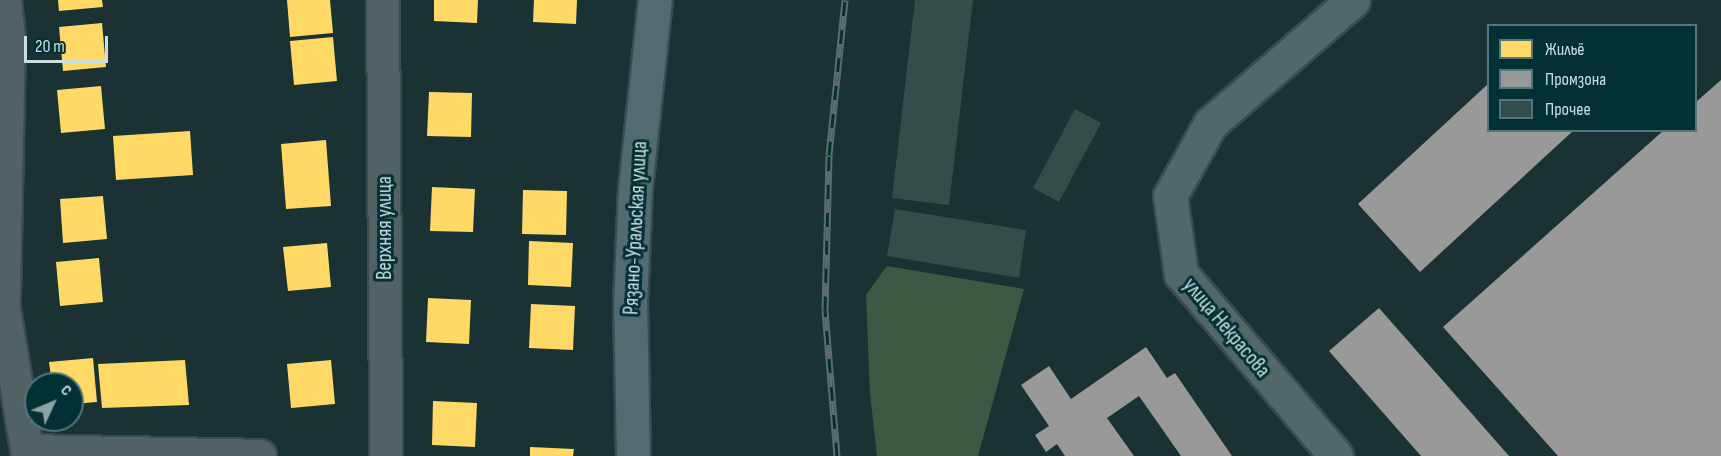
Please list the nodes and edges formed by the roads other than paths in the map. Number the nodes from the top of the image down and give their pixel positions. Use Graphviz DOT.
graph roads {
  1 [pos="4,0"];
  2 [pos="383,0"];
  3 [pos="655,0"];
  4 [pos="1353,0"];
  5 [pos="28,454"];
  6 [pos="260,456"];
  7 [pos="386,456"];
  8 [pos="633,456"];
  9 [pos="1336,456"];
  1 -- 5 [label="street"];
  2 -- 7 [label="street, Верхняя улица"];
  3 -- 8 [label="main road, Рязано-Уральская улица"];
  4 -- 9 [label="street, улица Некрасова"];
  5 -- 6 [label="street"];
}
